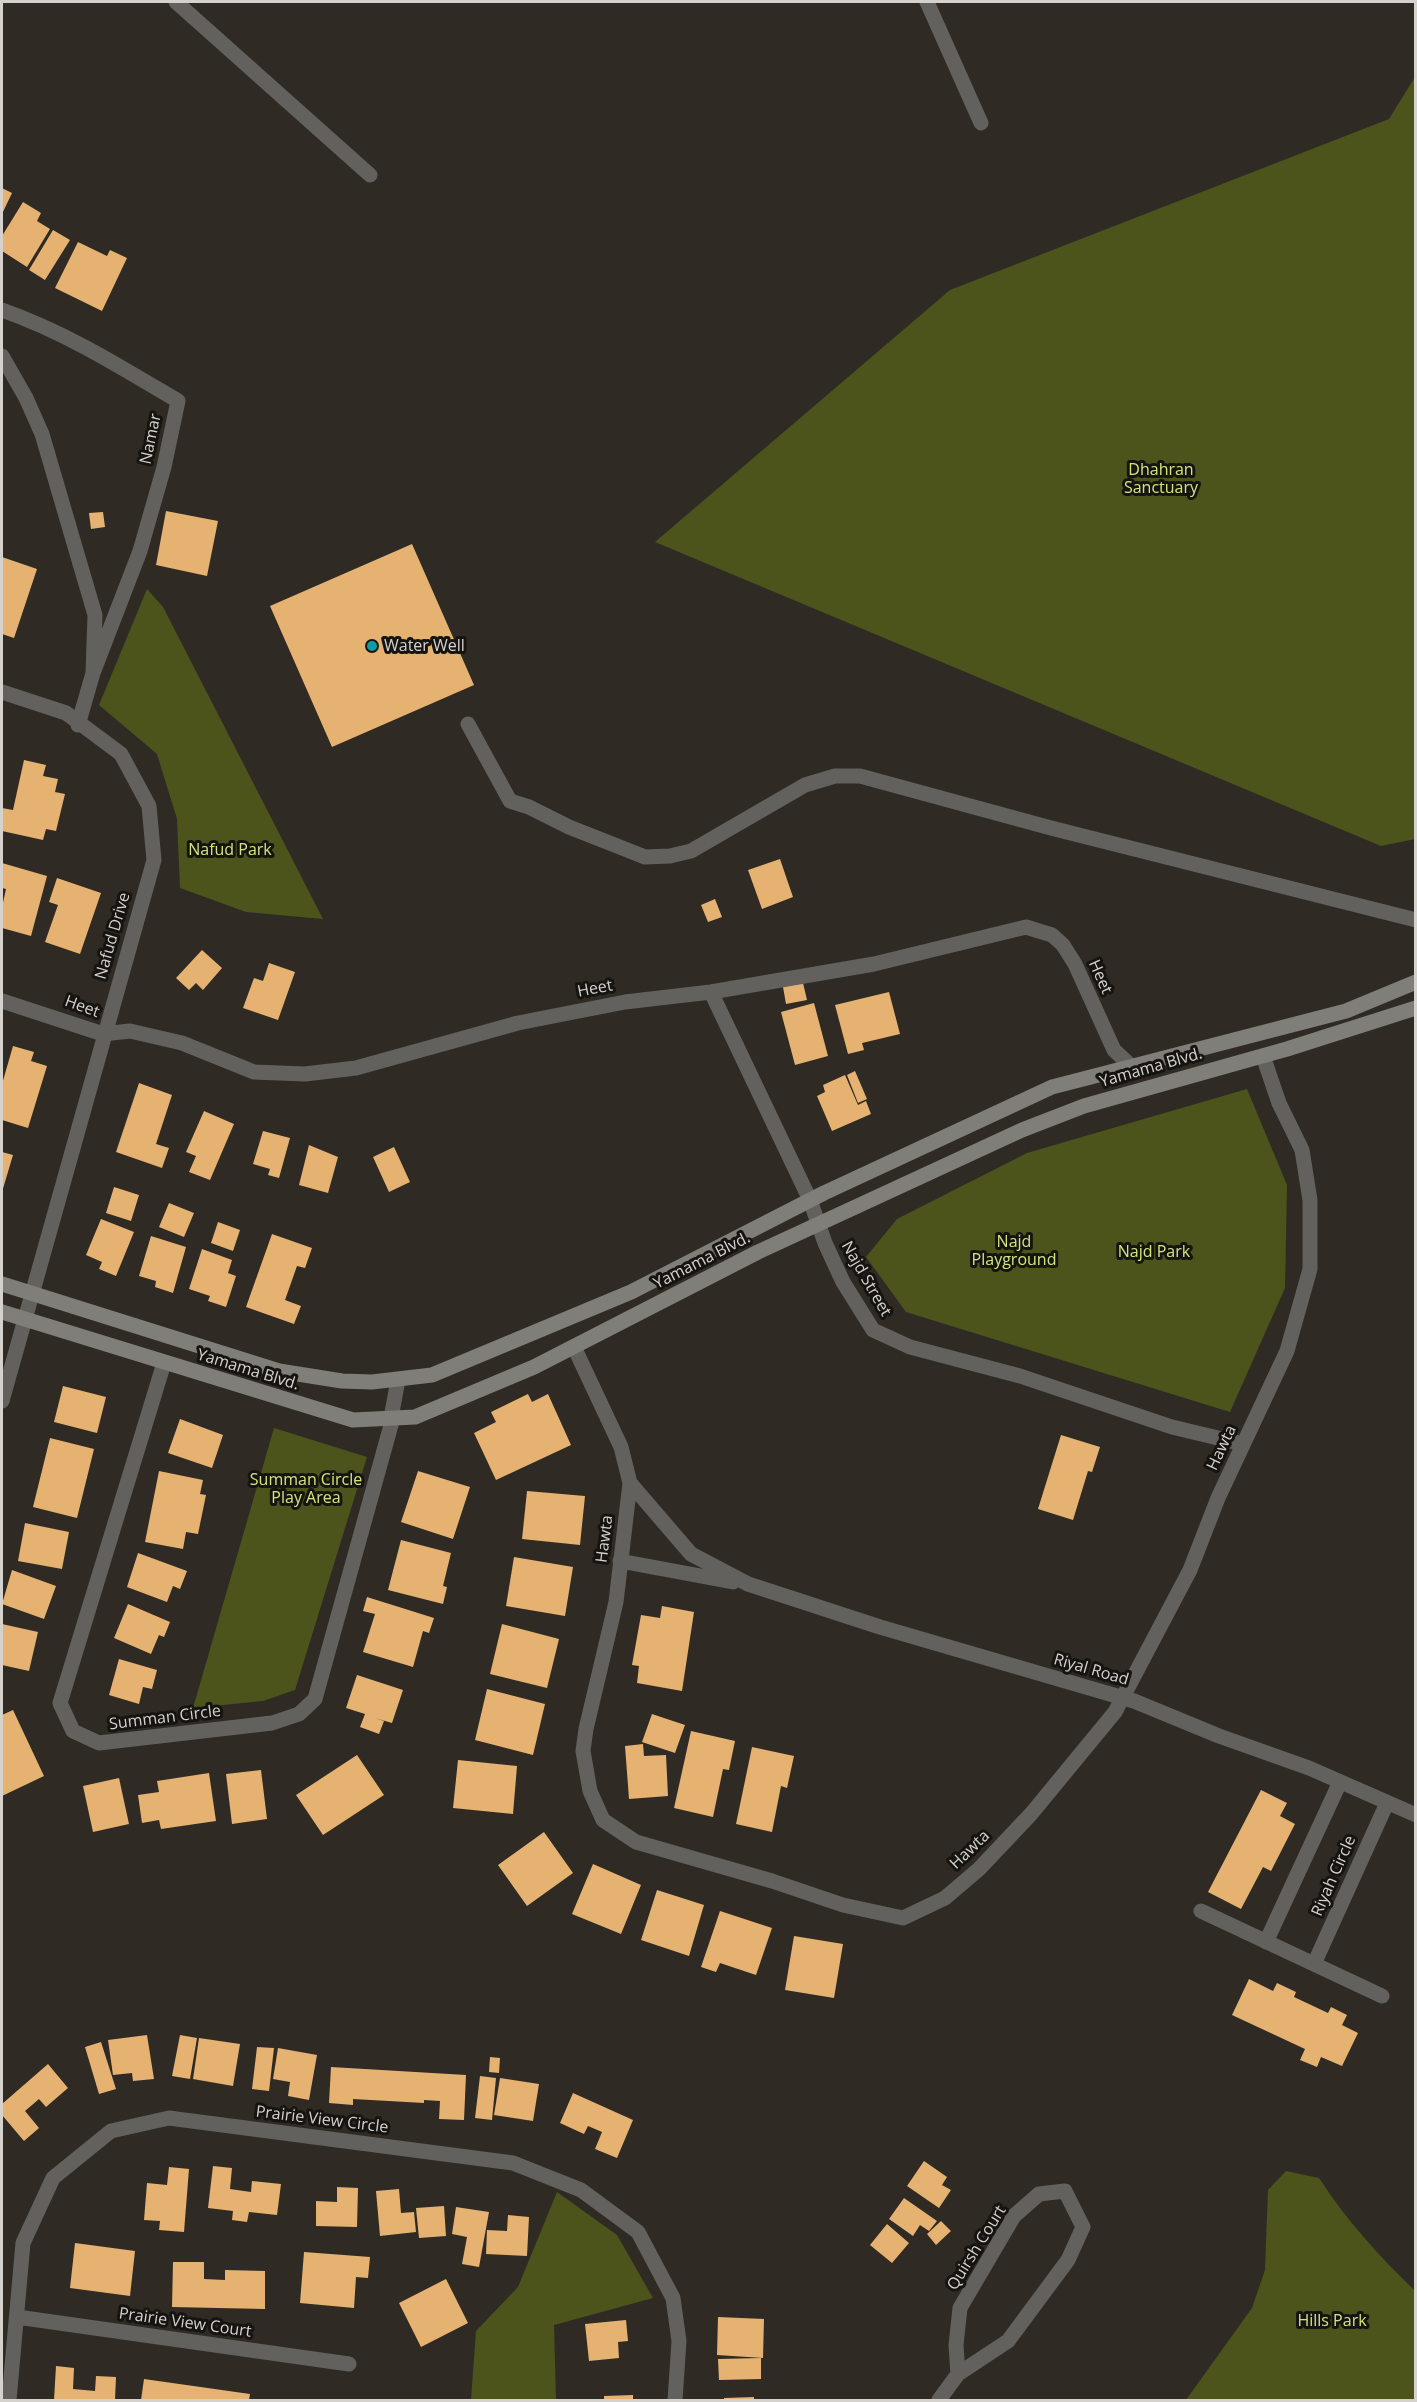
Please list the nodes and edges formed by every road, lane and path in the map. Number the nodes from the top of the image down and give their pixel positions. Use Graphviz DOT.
graph roads {
  1 [pos="176,2"];
  2 [pos="927,2"];
  3 [pos="981,123"];
  4 [pos="370,175"];
  5 [pos="2,310"];
  6 [pos="2,356"];
  7 [pos="93,673"];
  8 [pos="2,692"];
  9 [pos="79,724"];
  10 [pos="468,724"];
  11 [pos="1416,921"];
  12 [pos="1416,982"];
  13 [pos="711,992"];
  14 [pos="2,1001"];
  15 [pos="1416,1008"];
  16 [pos="103,1034"];
  17 [pos="1263,1056"];
  18 [pos="1131,1066"];
  19 [pos="810,1200"];
  20 [pos="818,1224"];
  21 [pos="2,1284"];
  22 [pos="33,1294"];
  23 [pos="2,1312"];
  24 [pos="25,1319"];
  25 [pos="574,1347"];
  26 [pos="164,1364"];
  27 [pos="398,1380"];
  28 [pos="2,1401"];
  29 [pos="392,1418"];
  30 [pos="1243,1444"];
  31 [pos="630,1483"];
  32 [pos="620,1561"];
  33 [pos="748,1584"];
  34 [pos="1123,1698"];
  35 [pos="1340,1782"];
  36 [pos="1387,1803"];
  37 [pos="1416,1815"];
  38 [pos="1201,1911"];
  39 [pos="1266,1942"];
  40 [pos="1314,1964"];
  41 [pos="1382,1996"];
  42 [pos="16,2317"];
  43 [pos="349,2364"];
  44 [pos="958,2374"];
  45 [pos="9,2400"];
  46 [pos="675,2400"];
  47 [pos="939,2400"];
  1 -- 4 [label="street"];
  2 -- 3 [label="street"];
  5 -- 7 [label="street, Namar"];
  6 -- 7 [label="street, Namar"];
  7 -- 9 [label="street, Namar"];
  8 -- 9 [label="street, Nafud Drive"];
  9 -- 16 [label="street, Nafud Drive"];
  10 -- 11 [label="street"];
  12 -- 18 [label="main road, Yamama Blvd."];
  13 -- 16 [label="street, Heet"];
  13 -- 18 [label="street, Heet"];
  13 -- 19 [label="street, Najd Street"];
  14 -- 16 [label="street, Heet"];
  15 -- 17 [label="main road, Yamama Blvd."];
  16 -- 22 [label="street, Nafud Drive"];
  17 -- 20 [label="main road, Yamama Blvd."];
  17 -- 30 [label="street, Hawta"];
  18 -- 19 [label="main road, Yamama Blvd."];
  19 -- 20 [label="street, Najd Street"];
  19 -- 27 [label="main road, Yamama Blvd."];
  20 -- 25 [label="main road, Yamama Blvd."];
  20 -- 30 [label="street, Najd Street"];
  21 -- 22 [label="main road, Yamama Blvd."];
  22 -- 24 [label="street, Nafud Drive"];
  22 -- 27 [label="main road, Yamama Blvd."];
  23 -- 24 [label="main road, Yamama Blvd."];
  24 -- 26 [label="main road, Yamama Blvd."];
  24 -- 28 [label="street, Nafud Drive"];
  25 -- 29 [label="main road, Yamama Blvd."];
  25 -- 31 [label="street, Hawta"];
  26 -- 29 [label="main road, Yamama Blvd."];
  26 -- 29 [label="street, Summan Circle"];
  27 -- 29 [label="street, Summan Circle"];
  30 -- 34 [label="street, Hawta"];
  31 -- 32 [label="street, Hawta"];
  31 -- 33 [label="street, Riyal Road"];
  32 -- 33 [label="street, Riyal Road"];
  32 -- 34 [label="street, Hawta"];
  33 -- 34 [label="street, Riyal Road"];
  34 -- 35 [label="street, Riyal Road"];
  35 -- 36 [label="street, Riyal Road"];
  35 -- 39 [label="street, Riyah Circle"];
  36 -- 37 [label="street, Riyal Road"];
  36 -- 40 [label="street, Riyah Circle"];
  38 -- 39 [label="street"];
  39 -- 40 [label="street"];
  40 -- 41 [label="street"];
  42 -- 43 [label="street, Prairie View Court"];
  42 -- 45 [label="street, Prairie View Circle"];
  42 -- 46 [label="street, Prairie View Circle"];
  44 -- 44 [label="street, Quirsh Court"];
  44 -- 47 [label="street, Quirsh Court"];
}
